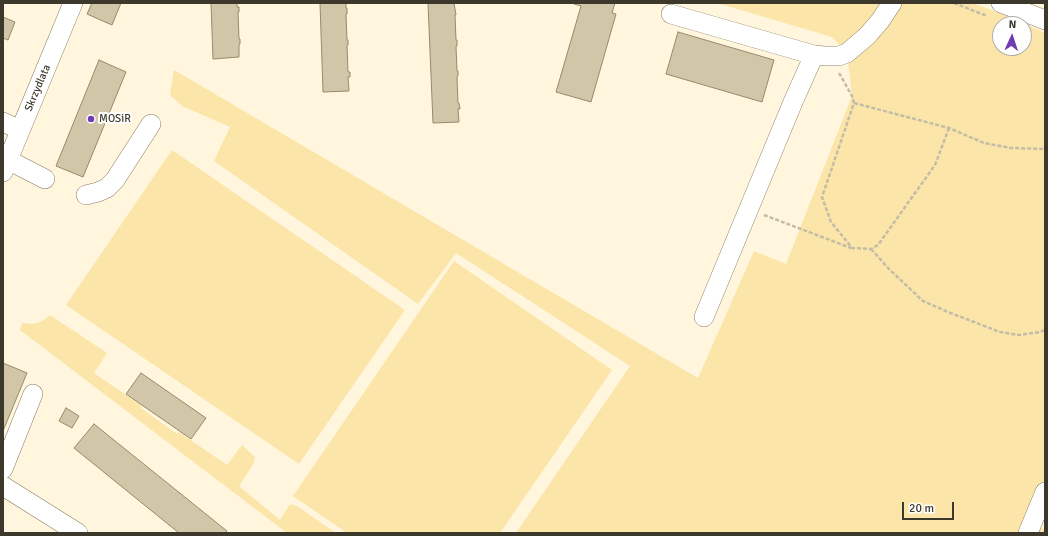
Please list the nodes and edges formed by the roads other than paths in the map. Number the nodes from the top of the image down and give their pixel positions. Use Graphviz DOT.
graph roads {
  1 [pos="73,3"];
  2 [pos="892,3"];
  3 [pos="995,10"];
  4 [pos="671,14"];
  5 [pos="1045,20"];
  6 [pos="819,56"];
  7 [pos="3,122"];
  8 [pos="151,124"];
  9 [pos="20,130"];
  10 [pos="5,166"];
  11 [pos="45,179"];
  12 [pos="86,195"];
  13 [pos="704,317"];
  14 [pos="33,394"];
  15 [pos="3,469"];
  16 [pos="3,486"];
  17 [pos="1045,492"];
  18 [pos="78,533"];
  19 [pos="1028,533"];
  1 -- 9 [label="street, Skrzydlata"];
  2 -- 6 [label="street"];
  3 -- 5 [label="street"];
  4 -- 6 [label="street"];
  6 -- 13 [label="street"];
  7 -- 9 [label="street"];
  8 -- 12 [label="street"];
  9 -- 10 [label="street, Skrzydlata"];
  10 -- 11 [label="street"];
  14 -- 15 [label="street"];
  16 -- 18 [label="street"];
  17 -- 19 [label="street"];
}
